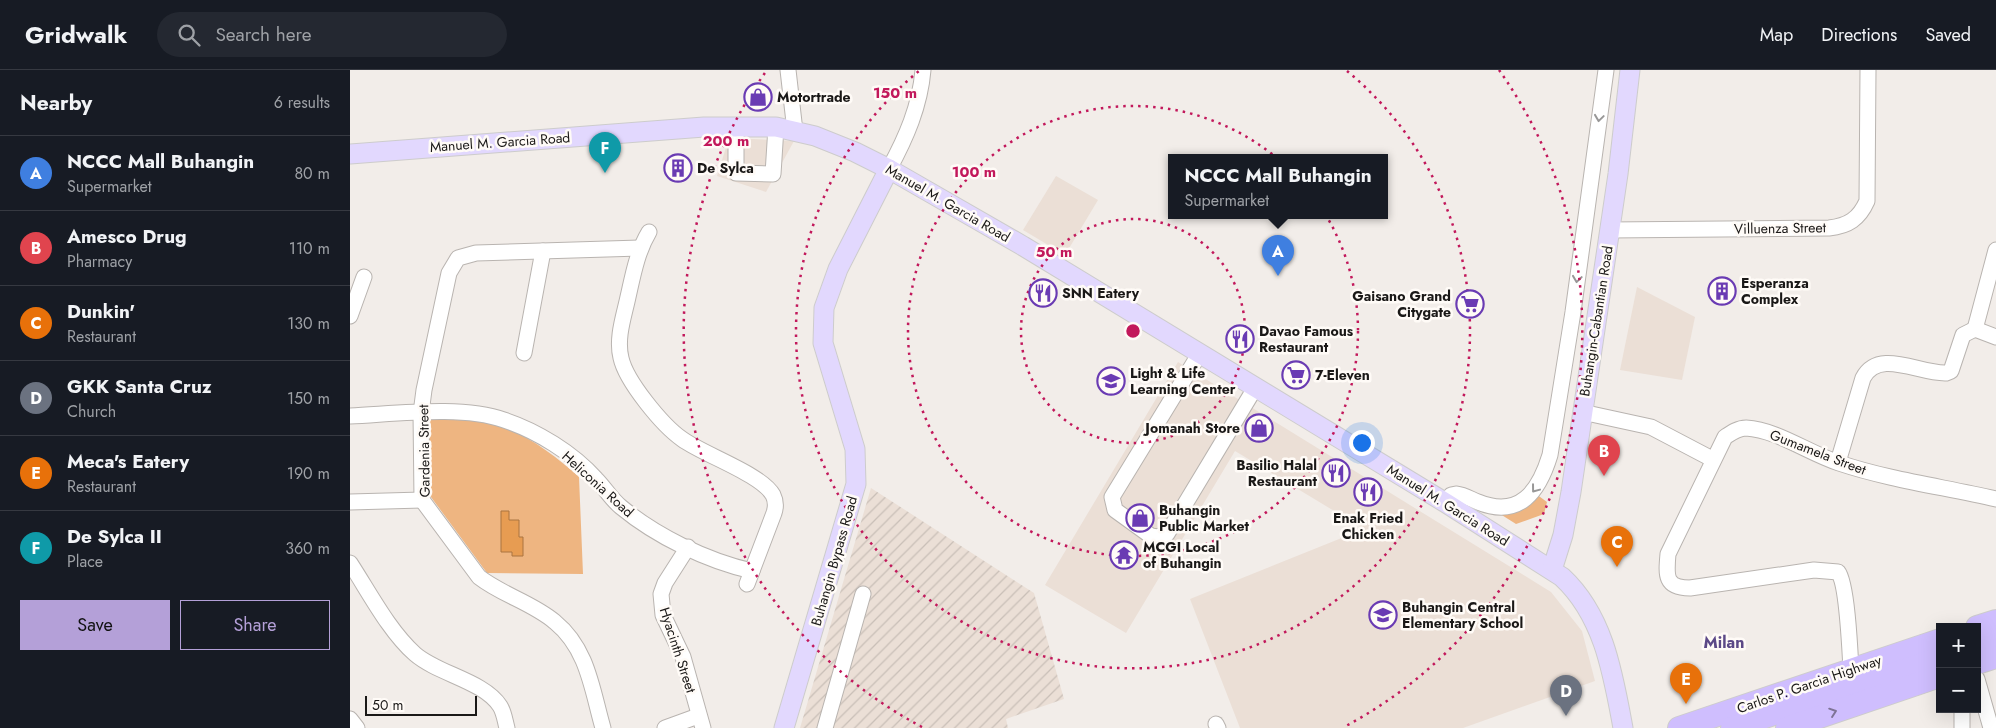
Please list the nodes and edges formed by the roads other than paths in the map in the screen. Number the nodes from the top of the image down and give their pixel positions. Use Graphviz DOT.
graph roads {
  1 [pos="788,70"];
  2 [pos="923,70"];
  3 [pos="1606,70"];
  4 [pos="1630,70"];
  5 [pos="1868,70"];
  6 [pos="736,126"];
  7 [pos="776,127"];
  8 [pos="795,131"];
  9 [pos="350,154"];
  10 [pos="889,169"];
  11 [pos="1592,170"];
  12 [pos="1618,174"];
  13 [pos="1610,230"];
  14 [pos="649,232"];
  15 [pos="640,248"];
  16 [pos="543,251"];
  17 [pos="1995,257"];
  18 [pos="364,277"];
  19 [pos="350,316"];
  20 [pos="1974,329"];
  21 [pos="1996,337"];
  22 [pos="524,353"];
  23 [pos="1200,353"];
  24 [pos="1255,388"];
  25 [pos="1582,412"];
  26 [pos="421,413"];
  27 [pos="350,416"];
  28 [pos="1550,455"];
  29 [pos="1574,460"];
  30 [pos="1712,460"];
  31 [pos="1838,462"];
  32 [pos="1996,499"];
  33 [pos="422,500"];
  34 [pos="350,502"];
  35 [pos="1446,503"];
  36 [pos="688,547"];
  37 [pos="350,563"];
  38 [pos="1552,570"];
  39 [pos="863,594"];
  40 [pos="1996,621"];
  41 [pos="1981,626"];
  42 [pos="1996,639"];
  43 [pos="1936,641"];
  44 [pos="1981,644"];
  45 [pos="1996,657"];
  46 [pos="1936,659"];
  47 [pos="1981,662"];
  48 [pos="1851,670"];
  49 [pos="1936,677"];
  50 [pos="1981,693"];
  51 [pos="1962,713"];
  52 [pos="350,719"];
  53 [pos="701,722"];
  54 [pos="357,728"];
  55 [pos="507,728"];
  56 [pos="603,728"];
  57 [pos="665,728"];
  58 [pos="784,728"];
  59 [pos="824,728"];
  60 [pos="1623,728"];
  61 [pos="1679,728"];
  62 [pos="1732,728"];
  63 [pos="1787,728"];
  64 [pos="1962,728"];
  65 [pos="1991,728"];
  1 -- 8 [label="street"];
  2 -- 10 [label="street"];
  3 -- 11 [label="street, one-way"];
  4 -- 12 [label="main road, Buhangin-Cabantian Road"];
  5 -- 13 [label="street, Villuenza Street"];
  6 -- 7 [label="main road, Manuel M. Garcia Road"];
  6 -- 7 [label="street"];
  6 -- 9 [label="main road, Manuel M. Garcia Road"];
  7 -- 8 [label="main road, Manuel M. Garcia Road"];
  8 -- 10 [label="main road, Manuel M. Garcia Road"];
  10 -- 23 [label="main road, Manuel M. Garcia Road"];
  10 -- 58 [label="main road, Buhangin Bypass Road"];
  11 -- 12 [label="street"];
  11 -- 28 [label="street, one-way"];
  12 -- 13 [label="main road, Buhangin-Cabantian Road"];
  13 -- 25 [label="main road, Buhangin-Cabantian Road"];
  14 -- 15 [label="street"];
  15 -- 16 [label="street, Gardenia Street"];
  15 -- 36 [label="street, Heliconia Road"];
  16 -- 22 [label="street"];
  16 -- 26 [label="street, Gardenia Street"];
  17 -- 20 [label="street"];
  18 -- 19 [label="street"];
  20 -- 21 [label="street"];
  20 -- 31 [label="street"];
  23 -- 24 [label="main road, Manuel M. Garcia Road"];
  23 -- 24 [label="street"];
  24 -- 35 [label="main road, Manuel M. Garcia Road"];
  25 -- 29 [label="main road, Buhangin-Cabantian Road"];
  25 -- 30 [label="street"];
  26 -- 27 [label="street, Heliconia Road"];
  26 -- 33 [label="street, Gardenia Street"];
  26 -- 36 [label="street, Heliconia Road"];
  28 -- 29 [label="street"];
  28 -- 35 [label="street, one-way"];
  29 -- 38 [label="main road, Buhangin-Cabantian Road"];
  30 -- 31 [label="street, Gumamela Street"];
  30 -- 48 [label="street, Gumamela Street"];
  31 -- 32 [label="street, Gumamela Street"];
  33 -- 34 [label="street"];
  33 -- 56 [label="street, Gardenia Street"];
  35 -- 38 [label="main road, Manuel M. Garcia Road"];
  36 -- 53 [label="street, Hyacinth Street"];
  37 -- 55 [label="street"];
  38 -- 60 [label="main road, Manuel M. Garcia Road"];
  39 -- 59 [label="street"];
  40 -- 41 [label="highway"];
  42 -- 44 [label="highway"];
  43 -- 48 [label="highway, Carlos P. Garcia Highway"];
  45 -- 47 [label="highway"];
  46 -- 62 [label="highway, Carlos P. Garcia Highway"];
  48 -- 61 [label="highway, Carlos P. Garcia Highway"];
  63 -- 49 [label="highway, one-way"];
  50 -- 65 [label="street"];
  51 -- 64 [label="street"];
  52 -- 54 [label="street"];
  53 -- 57 [label="street"];
}
